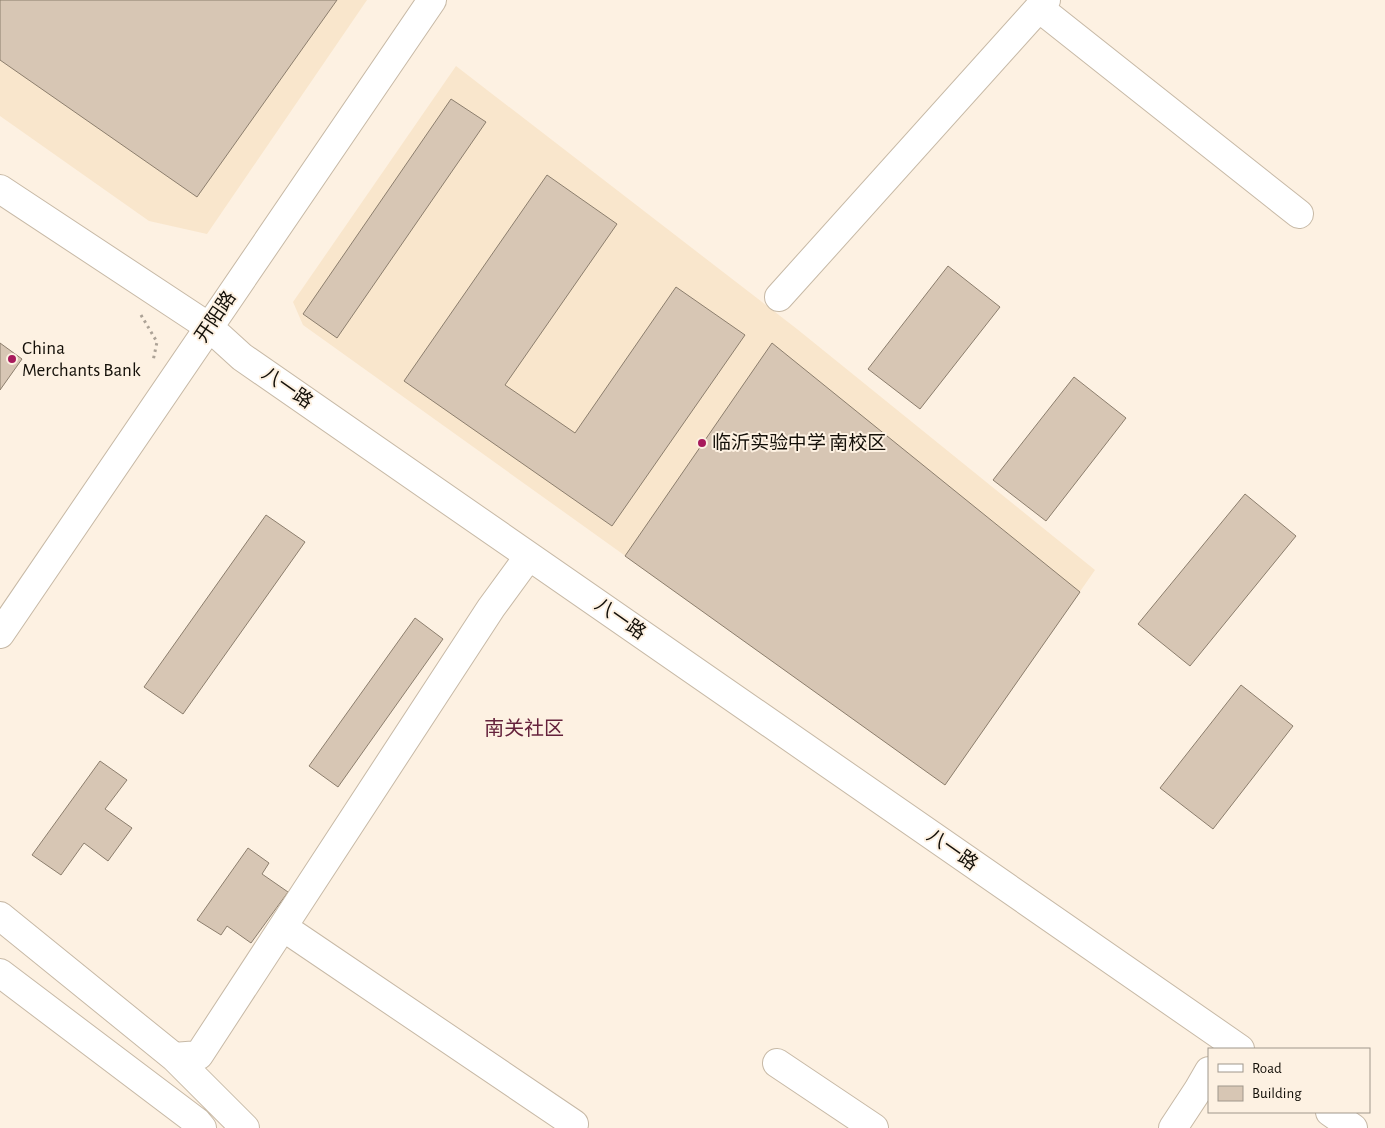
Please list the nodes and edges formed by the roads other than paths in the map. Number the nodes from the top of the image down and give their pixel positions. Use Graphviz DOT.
graph roads {
  1 [pos="432,0"];
  2 [pos="1042,4"];
  3 [pos="0,189"];
  4 [pos="1299,214"];
  5 [pos="779,297"];
  6 [pos="209,327"];
  7 [pos="529,556"];
  8 [pos="0,634"];
  9 [pos="0,916"];
  10 [pos="283,927"];
  11 [pos="0,973"];
  12 [pos="1231,1047"];
  13 [pos="174,1057"];
  14 [pos="777,1063"];
  15 [pos="1208,1073"];
  16 [pos="1331,1113"];
  17 [pos="574,1124"];
  18 [pos="202,1128"];
  19 [pos="245,1128"];
  20 [pos="874,1128"];
  21 [pos="1173,1128"];
  22 [pos="1353,1128"];
  1 -- 6 [label="street, 开阳路"];
  2 -- 4 [label="street"];
  2 -- 5 [label="street"];
  3 -- 6 [label="street, 八一路"];
  6 -- 7 [label="street, 八一路"];
  6 -- 8 [label="street, 开阳路"];
  7 -- 10 [label="street"];
  7 -- 12 [label="street, 八一路"];
  9 -- 13 [label="street"];
  10 -- 13 [label="street"];
  10 -- 17 [label="street"];
  11 -- 18 [label="street"];
  13 -- 19 [label="street"];
  14 -- 20 [label="street"];
  15 -- 21 [label="street"];
  16 -- 22 [label="street"];
}
